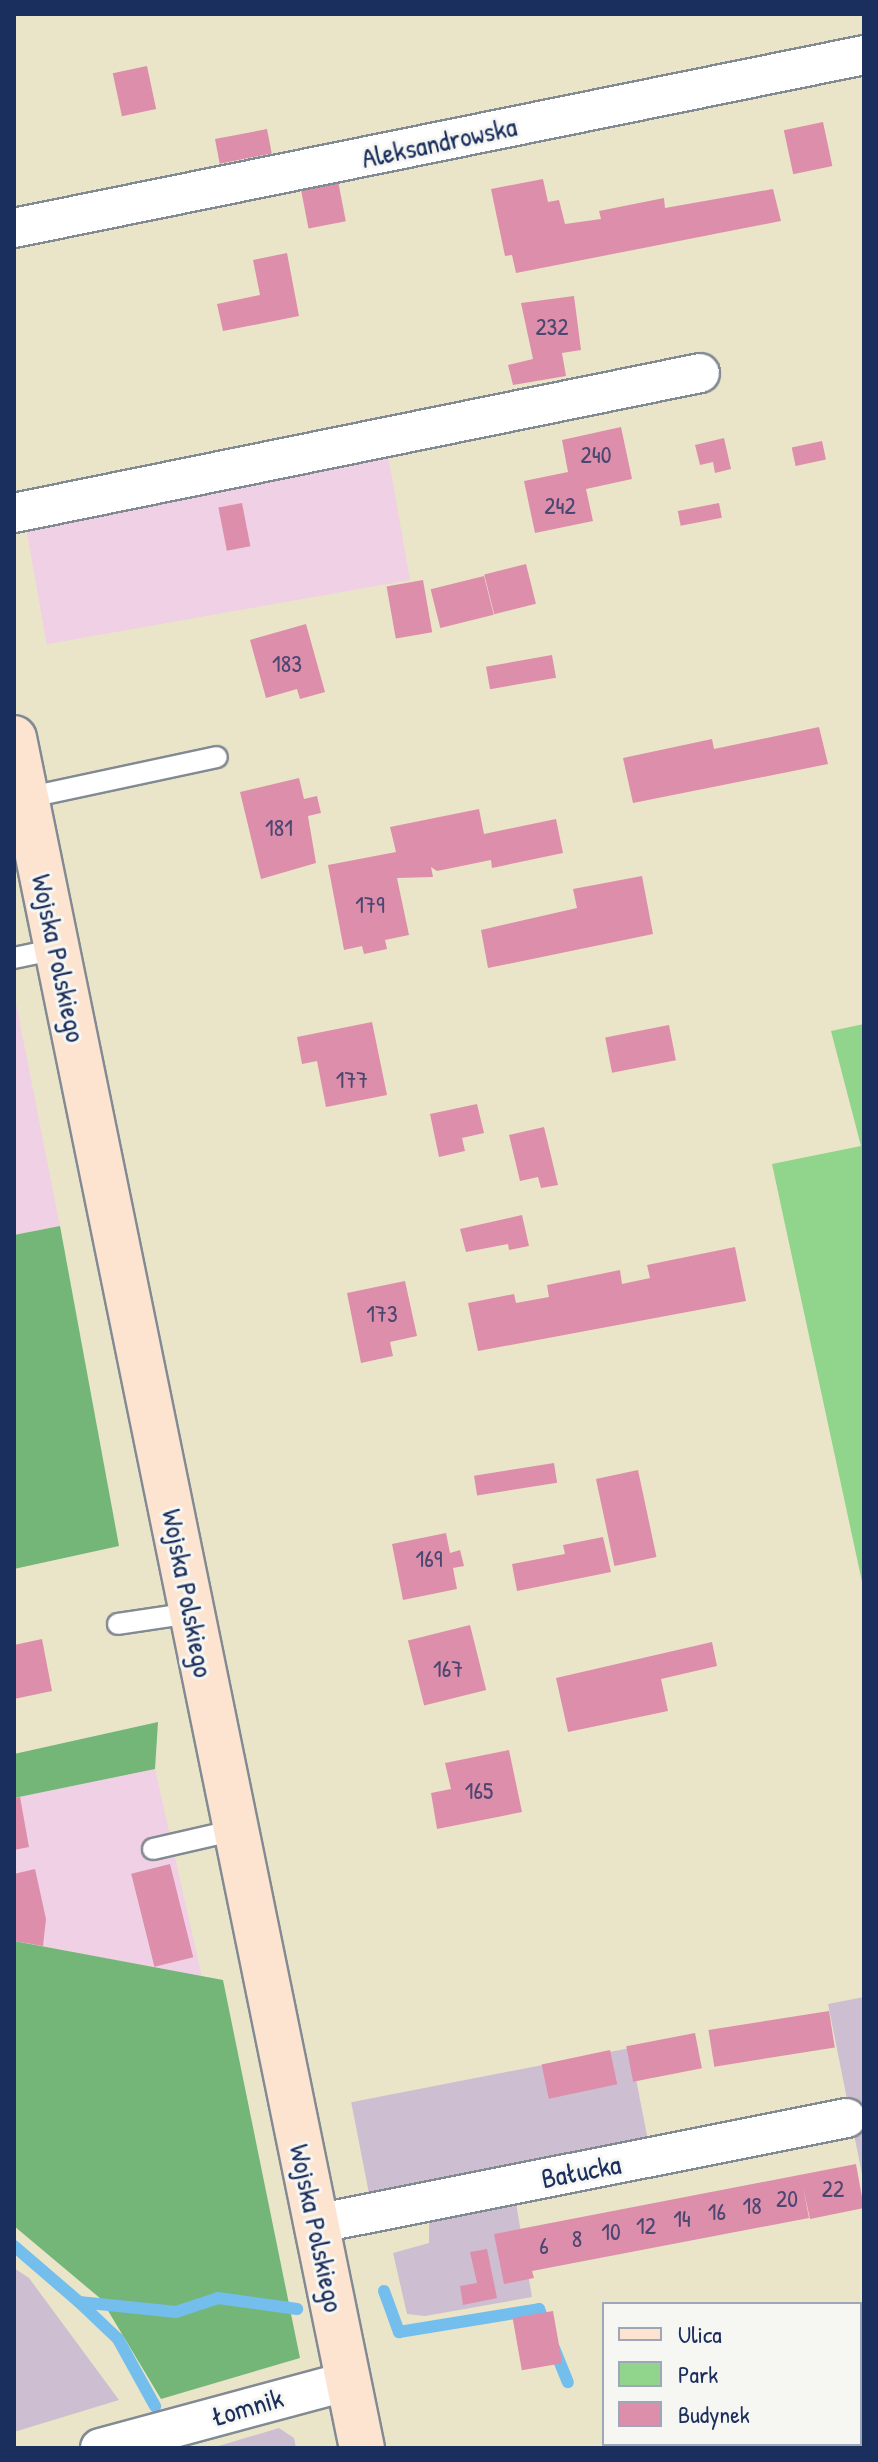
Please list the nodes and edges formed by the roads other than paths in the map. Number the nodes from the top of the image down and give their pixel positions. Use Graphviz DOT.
graph roads {
  1 [pos="864,55"];
  2 [pos="14,228"];
  3 [pos="700,373"];
  4 [pos="14,513"];
  5 [pos="14,738"];
  6 [pos="217,757"];
  7 [pos="26,798"];
  8 [pos="57,949"];
  9 [pos="14,958"];
  10 [pos="192,1613"];
  11 [pos="118,1624"];
  12 [pos="236,1830"];
  13 [pos="153,1849"];
  14 [pos="847,2118"];
  15 [pos="315,2224"];
  16 [pos="348,2381"];
  17 [pos="100,2448"];
  18 [pos="362,2448"];
  1 -- 2 [label="street, Aleksandrowska"];
  3 -- 4 [label="street"];
  5 -- 7 [label="main road, Wojska Polskiego"];
  6 -- 7 [label="lane"];
  7 -- 8 [label="main road, Wojska Polskiego"];
  8 -- 9 [label="lane"];
  8 -- 10 [label="main road, Wojska Polskiego"];
  10 -- 11 [label="lane"];
  10 -- 12 [label="main road, Wojska Polskiego"];
  12 -- 13 [label="lane"];
  12 -- 15 [label="main road, Wojska Polskiego"];
  14 -- 15 [label="street, Bałucka"];
  15 -- 16 [label="main road, Wojska Polskiego"];
  16 -- 17 [label="street, Łomnik"];
  16 -- 18 [label="main road, Wojska Polskiego"];
}
